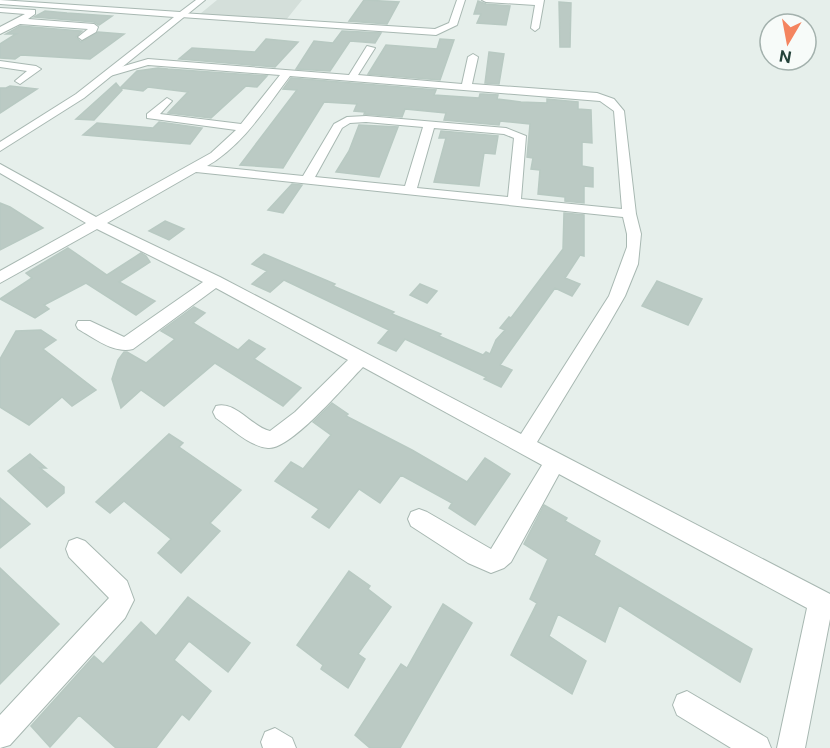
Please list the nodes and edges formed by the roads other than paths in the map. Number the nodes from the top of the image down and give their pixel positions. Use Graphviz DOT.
graph roads {
  1 [pos="201,0"];
  2 [pos="461,0"];
  3 [pos="486,0"];
  4 [pos="0,2"];
  5 [pos="540,2"];
  6 [pos="0,10"];
  7 [pos="181,15"];
  8 [pos="325,17"];
  9 [pos="19,21"];
  10 [pos="453,25"];
  11 [pos="535,28"];
  12 [pos="0,31"];
  13 [pos="82,37"];
  14 [pos="370,48"];
  15 [pos="473,57"];
  16 [pos="0,64"];
  17 [pos="110,73"];
  18 [pos="287,74"];
  19 [pos="352,78"];
  20 [pos="20,81"];
  21 [pos="467,86"];
  22 [pos="167,100"];
  23 [pos="430,124"];
  24 [pos="244,128"];
  25 [pos="2,143"];
  26 [pos="0,168"];
  27 [pos="193,168"];
  28 [pos="308,180"];
  29 [pos="410,190"];
  30 [pos="514,201"];
  31 [pos="629,214"];
  32 [pos="96,223"];
  33 [pos="0,278"];
  34 [pos="215,281"];
  35 [pos="84,325"];
  36 [pos="360,358"];
  37 [pos="223,412"];
  38 [pos="524,446"];
  39 [pos="555,461"];
  40 [pos="419,519"];
  41 [pos="77,549"];
  42 [pos="825,604"];
  43 [pos="687,705"];
  44 [pos="0,735"];
  45 [pos="757,748"];
  46 [pos="791,748"];
  1 -- 7 [label="street"];
  2 -- 10 [label="street"];
  3 -- 5 [label="street"];
  4 -- 7 [label="street"];
  5 -- 11 [label="street"];
  6 -- 9 [label="street"];
  7 -- 10 [label="street"];
  7 -- 17 [label="street"];
  8 -- 10 [label="street"];
  9 -- 12 [label="street"];
  9 -- 13 [label="street"];
  14 -- 19 [label="street"];
  15 -- 21 [label="street"];
  16 -- 20 [label="street"];
  17 -- 18 [label="street"];
  17 -- 25 [label="street"];
  18 -- 19 [label="street"];
  18 -- 24 [label="street"];
  19 -- 21 [label="street"];
  21 -- 31 [label="street"];
  22 -- 24 [label="street"];
  23 -- 28 [label="street"];
  23 -- 29 [label="street"];
  23 -- 30 [label="street"];
  24 -- 27 [label="street"];
  26 -- 32 [label="street"];
  27 -- 28 [label="street"];
  27 -- 32 [label="street"];
  28 -- 29 [label="street"];
  29 -- 30 [label="street"];
  30 -- 31 [label="street"];
  31 -- 38 [label="street"];
  32 -- 33 [label="street"];
  32 -- 34 [label="street"];
  34 -- 35 [label="street"];
  34 -- 36 [label="street"];
  36 -- 37 [label="street"];
  36 -- 38 [label="street"];
  38 -- 39 [label="street"];
  39 -- 40 [label="street"];
  39 -- 42 [label="street"];
  41 -- 44 [label="street"];
  42 -- 46 [label="street"];
  43 -- 45 [label="street"];
}
